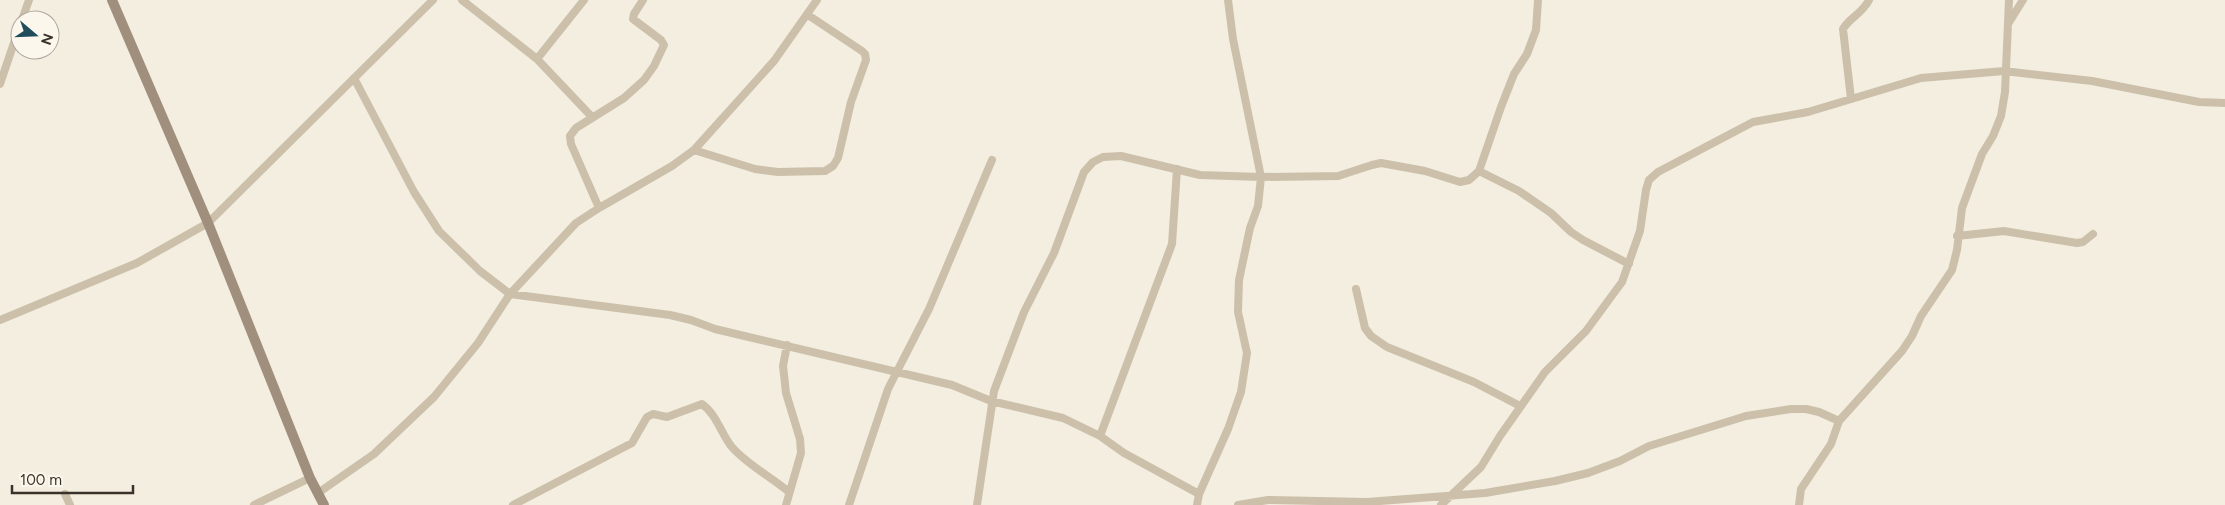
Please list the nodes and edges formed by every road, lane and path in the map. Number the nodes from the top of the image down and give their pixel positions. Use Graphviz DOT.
graph roads {
  1 [pos="112,0"];
  2 [pos="433,0"];
  3 [pos="462,0"];
  4 [pos="584,0"];
  5 [pos="643,0"];
  6 [pos="817,0"];
  7 [pos="1228,0"];
  8 [pos="1538,0"];
  9 [pos="1869,0"];
  10 [pos="2009,0"];
  11 [pos="2023,0"];
  12 [pos="808,15"];
  13 [pos="2008,24"];
  14 [pos="10,54"];
  15 [pos="537,59"];
  16 [pos="2004,71"];
  17 [pos="354,78"];
  18 [pos="0,84"];
  19 [pos="1852,98"];
  20 [pos="2225,103"];
  21 [pos="592,118"];
  22 [pos="694,150"];
  23 [pos="992,160"];
  24 [pos="1177,169"];
  25 [pos="1479,171"];
  26 [pos="1261,177"];
  27 [pos="599,208"];
  28 [pos="208,222"];
  29 [pos="2093,234"];
  30 [pos="1957,236"];
  31 [pos="1630,264"];
  32 [pos="1356,289"];
  33 [pos="510,294"];
  34 [pos="0,320"];
  35 [pos="787,345"];
  36 [pos="897,371"];
  37 [pos="991,401"];
  38 [pos="1520,406"];
  39 [pos="1839,421"];
  40 [pos="1100,436"];
  41 [pos="310,478"];
  42 [pos="318,492"];
  43 [pos="789,492"];
  44 [pos="65,494"];
  45 [pos="1199,494"];
  46 [pos="1447,497"];
  47 [pos="70,505"];
  48 [pos="254,505"];
  49 [pos="324,505"];
  50 [pos="513,505"];
  51 [pos="786,505"];
  52 [pos="848,505"];
  53 [pos="977,505"];
  54 [pos="1197,505"];
  55 [pos="1238,505"];
  56 [pos="1441,505"];
  57 [pos="1798,505"];
  1 -- 28 [label="street"];
  2 -- 17 [label="street"];
  3 -- 15 [label="street"];
  4 -- 15 [label="street"];
  5 -- 21 [label="street"];
  6 -- 12 [label="street"];
  7 -- 26 [label="street"];
  8 -- 25 [label="street"];
  9 -- 19 [label="street"];
  10 -- 13 [label="street"];
  11 -- 13 [label="street"];
  12 -- 22 [label="street"];
  12 -- 22 [label="street"];
  13 -- 16 [label="street"];
  14 -- 18 [label="street"];
  15 -- 21 [label="street"];
  16 -- 19 [label="street"];
  16 -- 20 [label="street"];
  16 -- 30 [label="street"];
  17 -- 28 [label="street"];
  17 -- 33 [label="street"];
  19 -- 31 [label="street"];
  21 -- 27 [label="street"];
  22 -- 27 [label="street"];
  23 -- 36 [label="street"];
  24 -- 26 [label="street"];
  24 -- 37 [label="street"];
  24 -- 40 [label="street"];
  25 -- 26 [label="street"];
  25 -- 31 [label="street"];
  26 -- 45 [label="street"];
  27 -- 33 [label="street"];
  28 -- 34 [label="street"];
  28 -- 41 [label="street"];
  29 -- 30 [label="street"];
  30 -- 39 [label="street"];
  31 -- 38 [label="street"];
  32 -- 38 [label="street"];
  33 -- 35 [label="street"];
  33 -- 42 [label="street"];
  35 -- 36 [label="street"];
  35 -- 43 [label="street"];
  36 -- 37 [label="street"];
  36 -- 52 [label="street"];
  37 -- 40 [label="street"];
  37 -- 53 [label="street"];
  38 -- 46 [label="street"];
  39 -- 46 [label="street"];
  39 -- 57 [label="street"];
  40 -- 45 [label="street"];
  41 -- 42 [label="street"];
  41 -- 48 [label="street"];
  42 -- 49 [label="street"];
  43 -- 50 [label="street"];
  43 -- 51 [label="street"];
  44 -- 47 [label="street"];
  45 -- 54 [label="street"];
  46 -- 55 [label="street"];
  46 -- 56 [label="street"];
}
